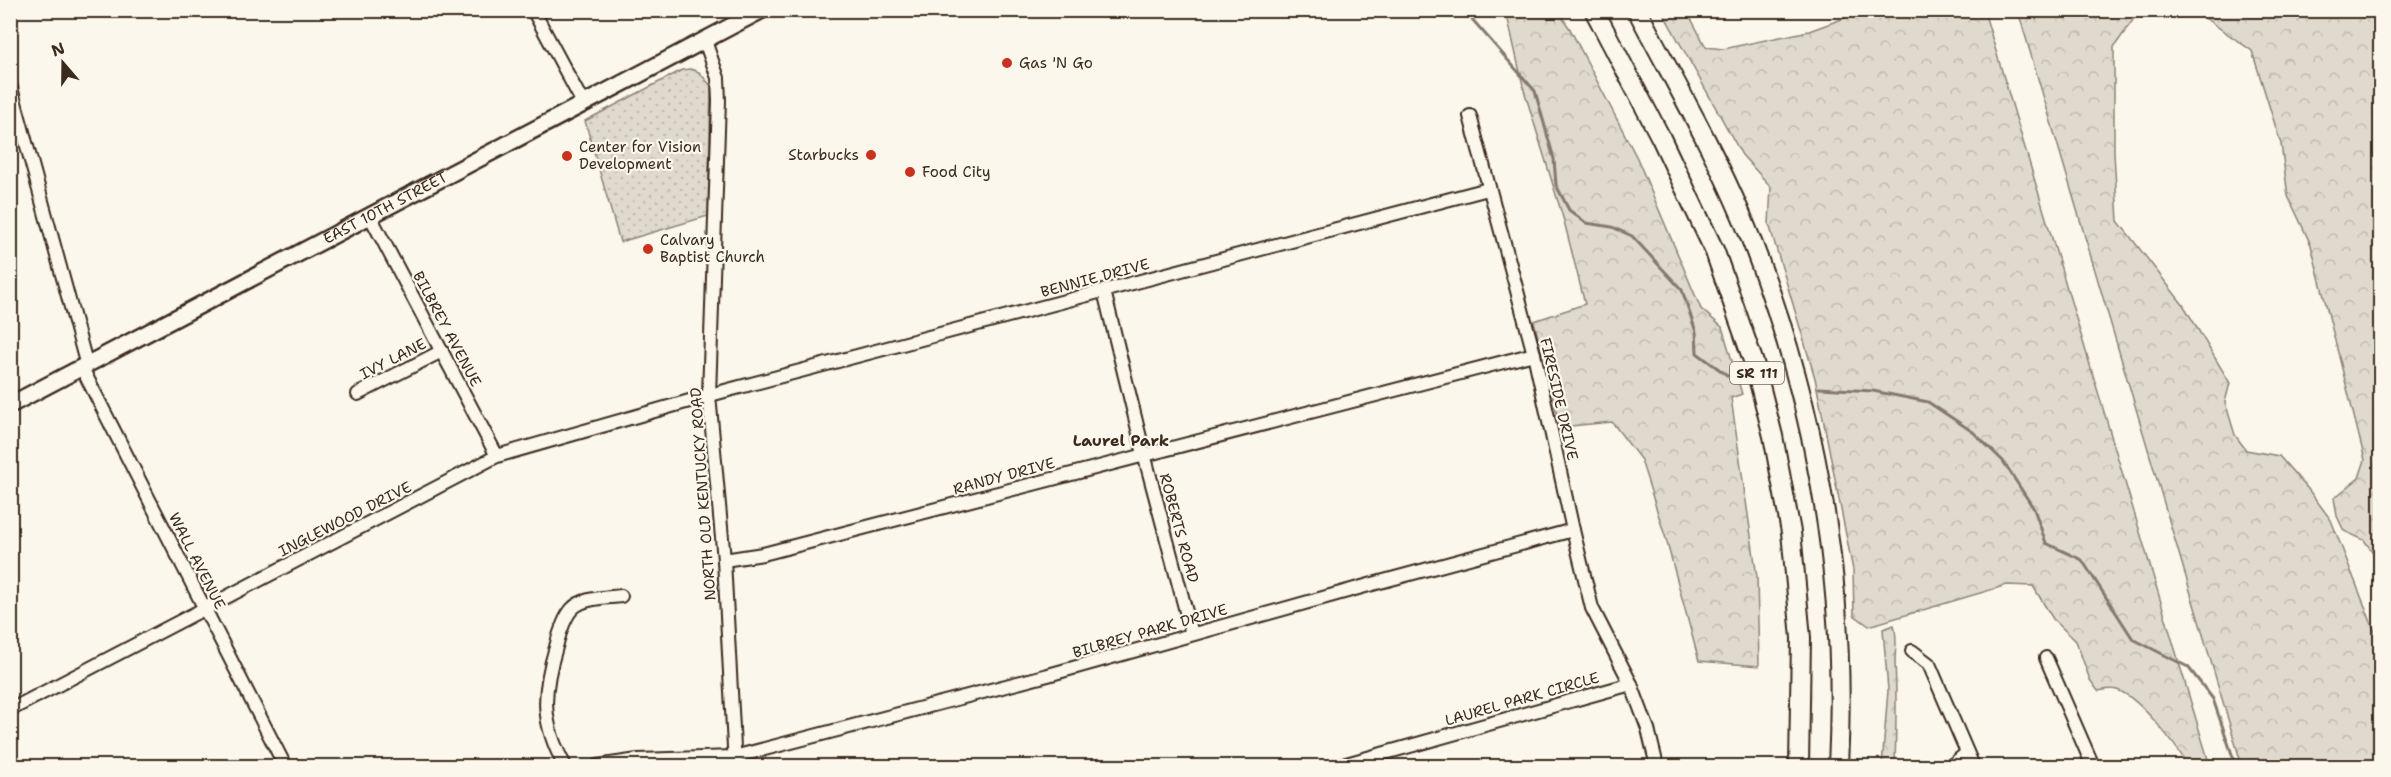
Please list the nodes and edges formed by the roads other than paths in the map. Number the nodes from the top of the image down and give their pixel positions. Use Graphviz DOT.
graph roads {
  1 [pos="533,10"];
  2 [pos="762,10"];
  3 [pos="1594,10"];
  4 [pos="1637,10"];
  5 [pos="705,41"];
  6 [pos="10,84"];
  7 [pos="584,105"];
  8 [pos="1470,116"];
  9 [pos="1488,189"];
  10 [pos="370,216"];
  11 [pos="1104,291"];
  12 [pos="442,351"];
  13 [pos="1534,354"];
  14 [pos="84,367"];
  15 [pos="358,394"];
  16 [pos="709,395"];
  17 [pos="10,405"];
  18 [pos="1143,454"];
  19 [pos="497,456"];
  20 [pos="1573,530"];
  21 [pos="724,560"];
  22 [pos="621,596"];
  23 [pos="204,609"];
  24 [pos="1192,634"];
  25 [pos="1912,651"];
  26 [pos="2046,658"];
  27 [pos="1631,684"];
  28 [pos="10,710"];
  29 [pos="1967,753"];
  30 [pos="735,762"];
  31 [pos="285,766"];
  32 [pos="565,766"];
  33 [pos="597,766"];
  34 [pos="1339,766"];
  35 [pos="1657,766"];
  36 [pos="1799,766"];
  37 [pos="1838,766"];
  38 [pos="1951,766"];
  39 [pos="1973,766"];
  40 [pos="2093,766"];
  1 -- 7 [label="street"];
  2 -- 5 [label="main road, EAST 10TH STREET"];
  3 -- 36 [label="highway, SR 111"];
  4 -- 37 [label="highway, SR 111"];
  5 -- 7 [label="main road, EAST 10TH STREET"];
  5 -- 16 [label="street, NORTH OLD KENTUCKY ROAD"];
  6 -- 14 [label="street, WALL AVENUE"];
  7 -- 10 [label="main road, EAST 10TH STREET"];
  8 -- 9 [label="street, FIRESIDE DRIVE"];
  9 -- 11 [label="street, BENNIE DRIVE"];
  9 -- 13 [label="street, FIRESIDE DRIVE"];
  10 -- 12 [label="street, BILBREY AVENUE"];
  10 -- 14 [label="main road, EAST 10TH STREET"];
  11 -- 16 [label="street, BENNIE DRIVE"];
  11 -- 18 [label="street, ROBERTS ROAD"];
  12 -- 15 [label="street, IVY LANE"];
  12 -- 19 [label="street, BILBREY AVENUE"];
  13 -- 18 [label="street, RANDY DRIVE"];
  13 -- 20 [label="street, FIRESIDE DRIVE"];
  14 -- 17 [label="main road, EAST 10TH STREET"];
  14 -- 23 [label="street, WALL AVENUE"];
  16 -- 19 [label="street, INGLEWOOD DRIVE"];
  16 -- 21 [label="street, NORTH OLD KENTUCKY ROAD"];
  18 -- 21 [label="street, RANDY DRIVE"];
  18 -- 24 [label="street, ROBERTS ROAD"];
  19 -- 23 [label="street, INGLEWOOD DRIVE"];
  20 -- 24 [label="street, BILBREY PARK DRIVE"];
  20 -- 27 [label="street, FIRESIDE DRIVE"];
  21 -- 30 [label="street, NORTH OLD KENTUCKY ROAD"];
  22 -- 32 [label="street"];
  23 -- 28 [label="street, INGLEWOOD DRIVE"];
  23 -- 31 [label="street, WALL AVENUE"];
  24 -- 30 [label="street, BILBREY PARK DRIVE"];
  25 -- 29 [label="street"];
  26 -- 40 [label="street"];
  27 -- 34 [label="street, LAUREL PARK CIRCLE"];
  27 -- 35 [label="street"];
  29 -- 38 [label="street"];
  29 -- 39 [label="street"];
  30 -- 33 [label="street, BILBREY PARK DRIVE"];
}
